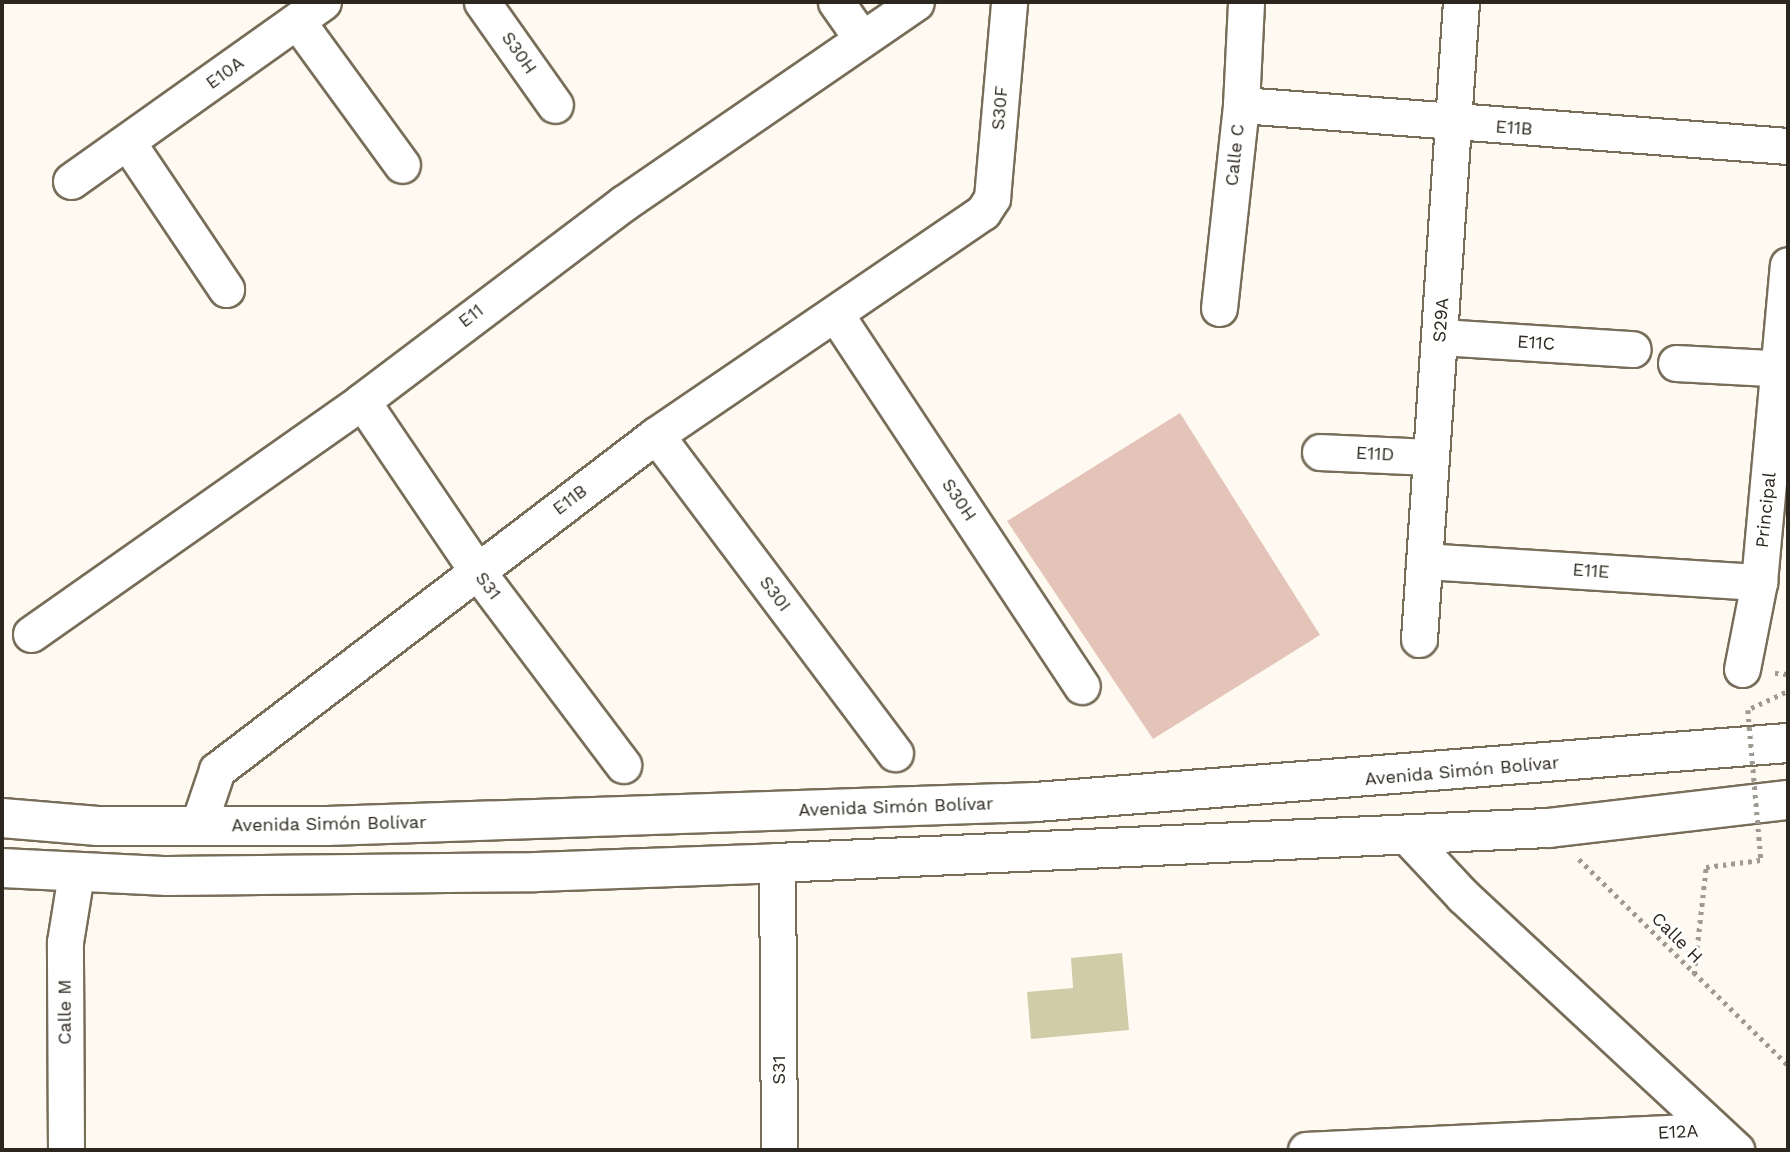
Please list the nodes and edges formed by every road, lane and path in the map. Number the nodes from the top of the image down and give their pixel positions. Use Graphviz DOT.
graph roads {
  1 [pos="482,2"];
  2 [pos="836,2"];
  3 [pos="916,2"];
  4 [pos="1009,2"];
  5 [pos="1246,2"];
  6 [pos="1461,2"];
  7 [pos="310,11"];
  8 [pos="862,39"];
  9 [pos="555,105"];
  10 [pos="1241,105"];
  11 [pos="1453,124"];
  12 [pos="128,143"];
  13 [pos="1788,146"];
  14 [pos="402,165"];
  15 [pos="71,181"];
  16 [pos="983,212"];
  17 [pos="1788,265"];
  18 [pos="226,289"];
  19 [pos="1219,308"];
  20 [pos="836,315"];
  21 [pos="1440,337"];
  22 [pos="1633,349"];
  23 [pos="1676,363"];
  24 [pos="1784,369"];
  25 [pos="362,401"];
  26 [pos="656,435"];
  27 [pos="1320,452"];
  28 [pos="1429,457"];
  29 [pos="1424,561"];
  30 [pos="477,571"];
  31 [pos="1759,582"];
  32 [pos="31,634"];
  33 [pos="1419,639"];
  34 [pos="1742,669"];
  35 [pos="1082,686"];
  36 [pos="1788,691"];
  37 [pos="1788,743"];
  38 [pos="895,753"];
  39 [pos="623,765"];
  40 [pos="1788,800"];
  41 [pos="2,818"];
  42 [pos="198,826"];
  43 [pos="1549,828"];
  44 [pos="1405,834"];
  45 [pos="777,863"];
  46 [pos="2,868"];
  47 [pos="76,874"];
  48 [pos="1694,975"];
  49 [pos="1788,1065"];
  50 [pos="1726,1140"];
  51 [pos="65,1150"];
  52 [pos="779,1150"];
  53 [pos="1306,1150"];
  1 -- 9 [label="street, S30H"];
  2 -- 8 [label="street"];
  3 -- 8 [label="street, E11"];
  4 -- 16 [label="street, S30F"];
  5 -- 10 [label="street, Calle C"];
  6 -- 11 [label="street, S29A"];
  7 -- 12 [label="street, E10A"];
  7 -- 14 [label="street"];
  8 -- 25 [label="street, E11"];
  10 -- 11 [label="street, E11B"];
  10 -- 19 [label="street, Calle C"];
  11 -- 13 [label="street, E11B"];
  11 -- 21 [label="street, S29A"];
  12 -- 15 [label="street, E10A"];
  12 -- 18 [label="street"];
  16 -- 20 [label="street, E11B"];
  17 -- 24 [label="street, Principal"];
  20 -- 26 [label="street, E11B"];
  20 -- 35 [label="street, S30H"];
  21 -- 22 [label="street, E11C"];
  21 -- 28 [label="street, S29A"];
  23 -- 24 [label="street"];
  24 -- 31 [label="street, Principal"];
  25 -- 30 [label="street, S31"];
  25 -- 32 [label="street, E11"];
  26 -- 30 [label="street, E11B"];
  26 -- 38 [label="street, S30I"];
  27 -- 28 [label="street, E11D"];
  28 -- 29 [label="street, S29A"];
  29 -- 31 [label="street, E11E"];
  29 -- 33 [label="street, S29A"];
  30 -- 39 [label="street, S31"];
  30 -- 42 [label="street, E11B"];
  31 -- 34 [label="street, Principal"];
  36 -- 48 [label="path, bridge"];
  37 -- 42 [label="highway, Avenida Simón Bolívar"];
  40 -- 43 [label="highway"];
  41 -- 42 [label="highway, Avenida Simón Bolívar"];
  43 -- 44 [label="highway"];
  43 -- 48 [label="path, Calle H"];
  44 -- 45 [label="highway"];
  44 -- 50 [label="street"];
  45 -- 47 [label="highway"];
  45 -- 52 [label="street, S31"];
  46 -- 47 [label="highway"];
  47 -- 51 [label="street, Calle M"];
  48 -- 49 [label="path, Calle H"];
  50 -- 53 [label="street, E12A"];
}
